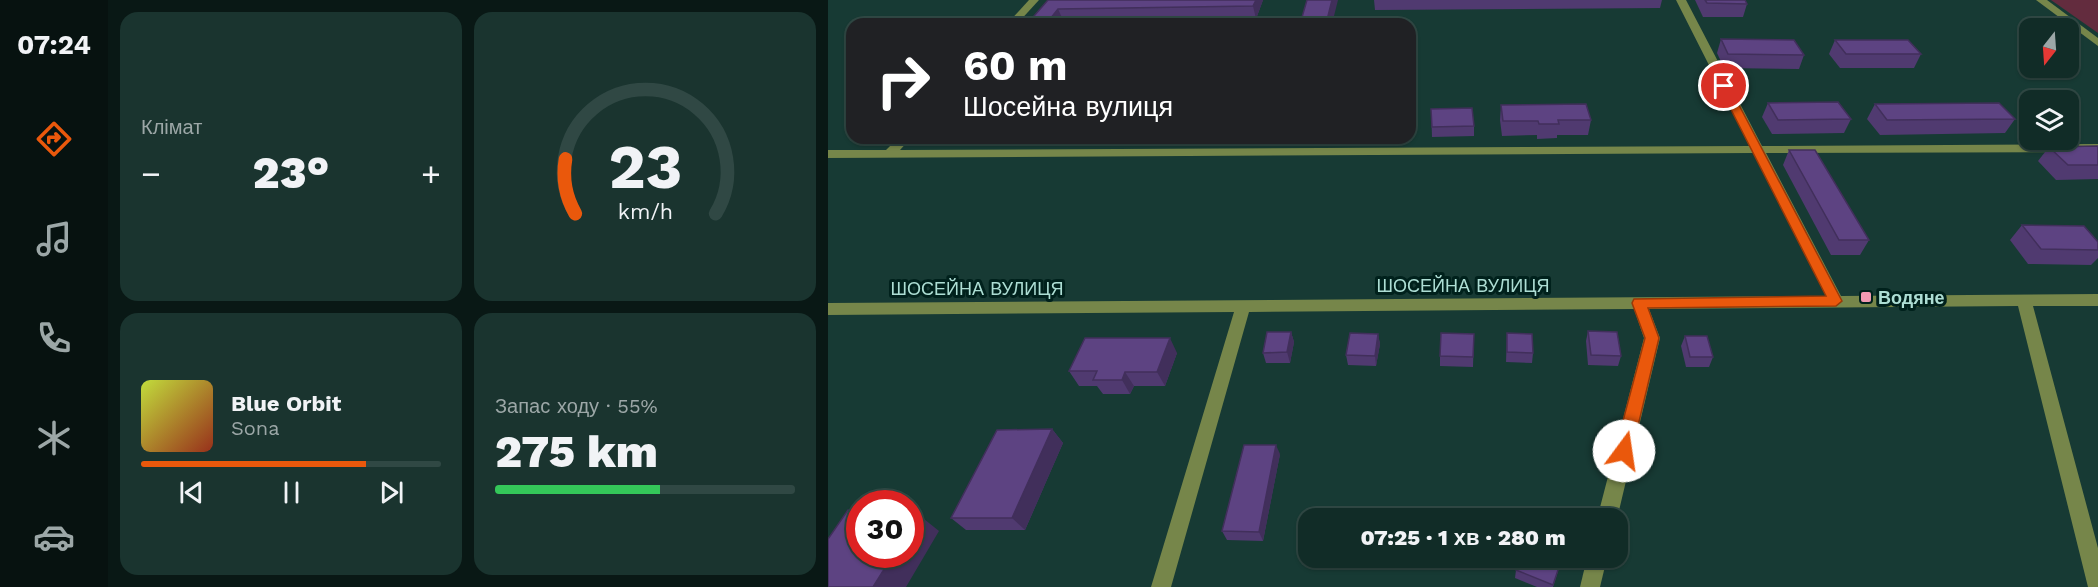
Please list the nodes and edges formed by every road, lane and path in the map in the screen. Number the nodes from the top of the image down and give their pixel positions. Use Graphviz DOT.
graph roads {
  1 [pos="1034,0"];
  2 [pos="1681,0"];
  3 [pos="2041,0"];
  4 [pos="1018,18"];
  5 [pos="2098,43"];
  6 [pos="899,144"];
  7 [pos="2098,148"];
  8 [pos="1756,150"];
  9 [pos="890,153"];
  10 [pos="828,154"];
  11 [pos="2024,300"];
  12 [pos="2098,300"];
  13 [pos="1836,301"];
  14 [pos="1639,303"];
  15 [pos="1243,306"];
  16 [pos="828,309"];
  17 [pos="1610,508"];
  18 [pos="1595,568"];
  19 [pos="1161,587"];
  20 [pos="1590,587"];
  21 [pos="2098,587"];
  1 -- 4 [label="street"];
  2 -- 8 [label="street"];
  3 -- 5 [label="street"];
  6 -- 9 [label="street"];
  7 -- 8 [label="street"];
  8 -- 9 [label="street"];
  8 -- 13 [label="street"];
  9 -- 10 [label="street"];
  11 -- 12 [label="street, ШОСЕЙНА ВУЛИЦЯ"];
  11 -- 13 [label="street, ШОСЕЙНА ВУЛИЦЯ"];
  11 -- 21 [label="street"];
  13 -- 14 [label="street, ШОСЕЙНА ВУЛИЦЯ"];
  14 -- 15 [label="street, ШОСЕЙНА ВУЛИЦЯ"];
  14 -- 17 [label="street"];
  15 -- 16 [label="street, ШОСЕЙНА ВУЛИЦЯ"];
  15 -- 19 [label="street"];
  18 -- 20 [label="street"];
}
